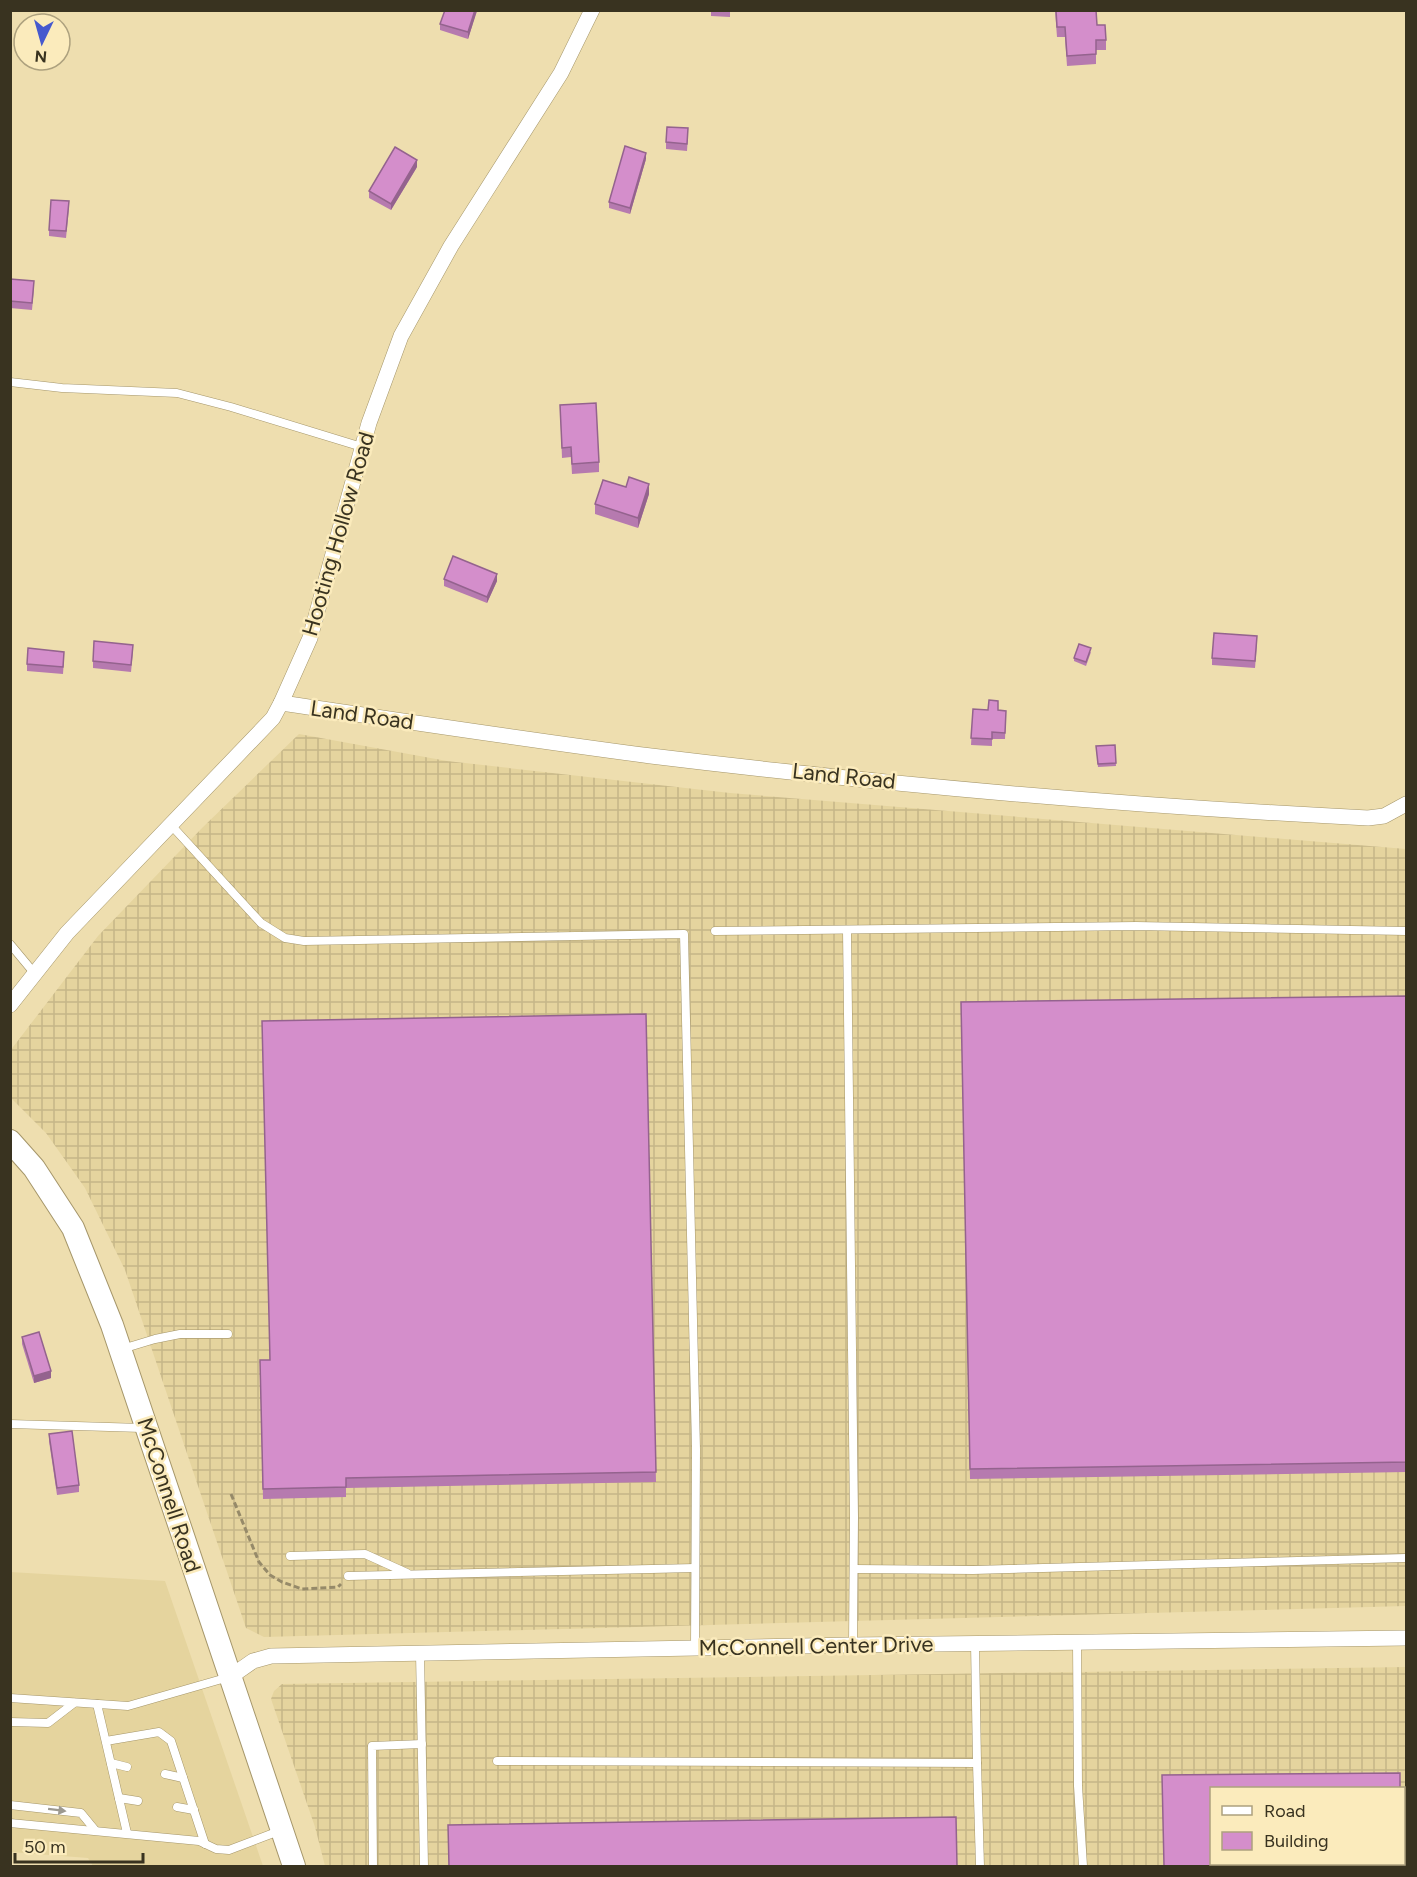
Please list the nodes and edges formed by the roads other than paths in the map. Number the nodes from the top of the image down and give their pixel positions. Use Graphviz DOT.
graph roads {
  1 [pos="592,10"];
  2 [pos="10,382"];
  3 [pos="362,447"];
  4 [pos="281,703"];
  5 [pos="1407,804"];
  6 [pos="171,825"];
  7 [pos="847,930"];
  8 [pos="715,931"];
  9 [pos="1407,931"];
  10 [pos="10,944"];
  11 [pos="35,974"];
  12 [pos="10,1005"];
  13 [pos="10,1141"];
  14 [pos="228,1334"];
  15 [pos="120,1350"];
  16 [pos="10,1424"];
  17 [pos="147,1429"];
  18 [pos="290,1556"];
  19 [pos="1407,1557"];
  20 [pos="695,1568"];
  21 [pos="854,1569"];
  22 [pos="411,1575"];
  23 [pos="348,1576"];
  24 [pos="1407,1638"];
  25 [pos="1077,1642"];
  26 [pos="975,1643"];
  27 [pos="853,1645"];
  28 [pos="695,1648"];
  29 [pos="420,1653"];
  30 [pos="230,1677"];
  31 [pos="10,1698"];
  32 [pos="74,1703"];
  33 [pos="97,1704"];
  34 [pos="10,1722"];
  35 [pos="106,1741"];
  36 [pos="422,1744"];
  37 [pos="497,1761"];
  38 [pos="111,1763"];
  39 [pos="977,1763"];
  40 [pos="127,1767"];
  41 [pos="165,1774"];
  42 [pos="183,1778"];
  43 [pos="119,1798"];
  44 [pos="138,1801"];
  45 [pos="10,1805"];
  46 [pos="177,1807"];
  47 [pos="194,1810"];
  48 [pos="10,1823"];
  49 [pos="95,1830"];
  50 [pos="282,1830"];
  51 [pos="127,1833"];
  52 [pos="206,1844"];
  53 [pos="294,1866"];
  54 [pos="374,1866"];
  55 [pos="424,1866"];
  56 [pos="980,1866"];
  57 [pos="1083,1866"];
  1 -- 3 [label="street, Hooting Hollow Road"];
  2 -- 3 [label="lane"];
  3 -- 4 [label="street, Hooting Hollow Road"];
  4 -- 5 [label="street, Land Road"];
  4 -- 6 [label="street, Hooting Hollow Road"];
  6 -- 11 [label="street, Hooting Hollow Road"];
  6 -- 20 [label="lane"];
  7 -- 8 [label="lane"];
  7 -- 9 [label="lane"];
  7 -- 21 [label="lane"];
  10 -- 11 [label="lane"];
  11 -- 12 [label="street, Hooting Hollow Road"];
  13 -- 15 [label="street, McConnell Road"];
  14 -- 15 [label="lane"];
  15 -- 17 [label="street, McConnell Road"];
  16 -- 17 [label="lane"];
  17 -- 30 [label="street, McConnell Road"];
  18 -- 22 [label="lane"];
  19 -- 21 [label="lane"];
  20 -- 22 [label="lane"];
  20 -- 28 [label="lane"];
  21 -- 27 [label="lane"];
  22 -- 23 [label="lane"];
  24 -- 25 [label="street, McConnell Center Drive"];
  25 -- 26 [label="street, McConnell Center Drive"];
  25 -- 57 [label="lane"];
  26 -- 27 [label="street, McConnell Center Drive"];
  26 -- 39 [label="lane"];
  27 -- 28 [label="street, McConnell Center Drive"];
  28 -- 29 [label="street, McConnell Center Drive"];
  29 -- 30 [label="street, McConnell Center Drive"];
  29 -- 36 [label="lane"];
  30 -- 33 [label="lane"];
  30 -- 50 [label="street, McConnell Road"];
  31 -- 32 [label="lane"];
  32 -- 33 [label="lane"];
  32 -- 34 [label="lane"];
  33 -- 35 [label="lane"];
  35 -- 38 [label="lane"];
  35 -- 42 [label="lane"];
  36 -- 54 [label="lane"];
  36 -- 55 [label="lane"];
  37 -- 39 [label="lane"];
  38 -- 40 [label="lane"];
  38 -- 43 [label="lane"];
  39 -- 56 [label="lane"];
  41 -- 42 [label="lane"];
  42 -- 47 [label="lane"];
  43 -- 44 [label="lane"];
  43 -- 51 [label="lane"];
  45 -- 49 [label="lane, one-way"];
  46 -- 47 [label="lane"];
  47 -- 52 [label="lane"];
  48 -- 49 [label="lane"];
  49 -- 51 [label="lane"];
  50 -- 52 [label="lane"];
  50 -- 53 [label="street, McConnell Road"];
  51 -- 52 [label="lane"];
}
